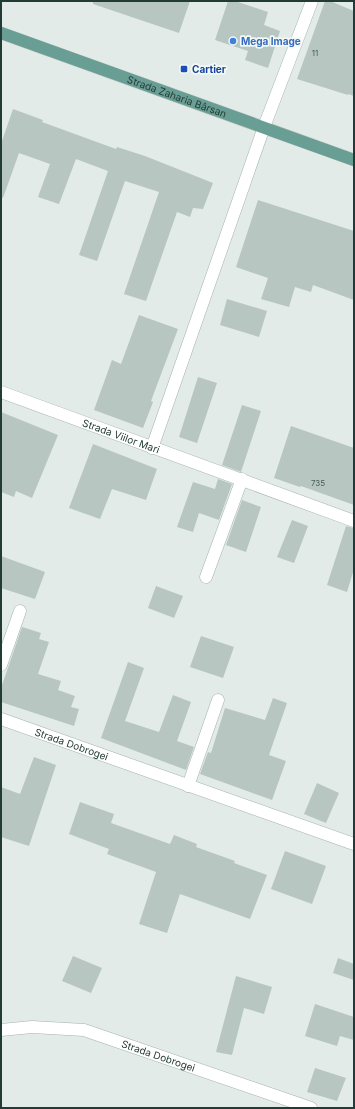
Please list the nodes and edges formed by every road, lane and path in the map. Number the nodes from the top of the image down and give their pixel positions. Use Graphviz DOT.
graph roads {
  1 [pos="312,1"];
  2 [pos="1,32"];
  3 [pos="264,128"];
  4 [pos="354,160"];
  5 [pos="1,392"];
  6 [pos="152,448"];
  7 [pos="242,479"];
  8 [pos="354,521"];
  9 [pos="206,577"];
  10 [pos="20,611"];
  11 [pos="1,665"];
  12 [pos="218,700"];
  13 [pos="1,719"];
  14 [pos="188,786"];
  15 [pos="354,844"];
  16 [pos="1,1030"];
  17 [pos="311,1108"];
  1 -- 3 [label="street"];
  2 -- 3 [label="main road, Strada Zaharia Bârsan"];
  3 -- 4 [label="main road, Strada Zaharia Bârsan"];
  3 -- 6 [label="street"];
  5 -- 6 [label="street, Strada Viilor Mari"];
  6 -- 7 [label="street, Strada Viilor Mari"];
  7 -- 8 [label="street, Strada Viilor Mari"];
  7 -- 9 [label="street"];
  10 -- 11 [label="street"];
  12 -- 14 [label="street"];
  13 -- 14 [label="street, Strada Dobrogei"];
  14 -- 15 [label="street, Strada Dobrogei"];
  16 -- 17 [label="street, Strada Dobrogei"];
}
